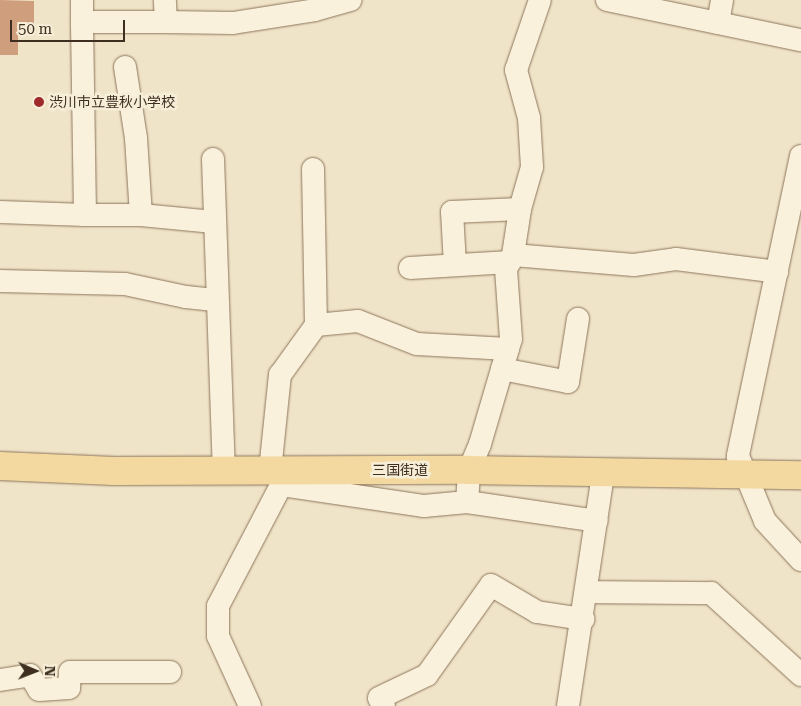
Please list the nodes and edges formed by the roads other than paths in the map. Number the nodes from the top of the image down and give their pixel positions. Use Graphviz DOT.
graph roads {
  1 [pos="82,0"];
  2 [pos="351,0"];
  3 [pos="540,0"];
  4 [pos="606,0"];
  5 [pos="722,0"];
  6 [pos="165,11"];
  7 [pos="82,22"];
  8 [pos="718,23"];
  9 [pos="801,40"];
  10 [pos="125,67"];
  11 [pos="801,156"];
  12 [pos="214,159"];
  13 [pos="313,169"];
  14 [pos="520,209"];
  15 [pos="0,212"];
  16 [pos="85,215"];
  17 [pos="142,215"];
  18 [pos="214,222"];
  19 [pos="512,258"];
  20 [pos="455,265"];
  21 [pos="410,268"];
  22 [pos="777,272"];
  23 [pos="0,281"];
  24 [pos="217,300"];
  25 [pos="578,319"];
  26 [pos="316,325"];
  27 [pos="505,359"];
  28 [pos="0,466"];
  29 [pos="469,470"];
  30 [pos="224,471"];
  31 [pos="603,474"];
  32 [pos="280,475"];
  33 [pos="801,475"];
  34 [pos="744,476"];
  35 [pos="467,502"];
  36 [pos="597,521"];
  37 [pos="801,560"];
  38 [pos="587,592"];
  39 [pos="582,619"];
  40 [pos="170,672"];
  41 [pos="801,675"];
  42 [pos="0,680"];
  43 [pos="250,706"];
  44 [pos="384,706"];
  45 [pos="568,706"];
  1 -- 7 [label="street"];
  2 -- 6 [label="street"];
  3 -- 14 [label="street"];
  4 -- 8 [label="street"];
  5 -- 8 [label="street"];
  6 -- 7 [label="street"];
  7 -- 16 [label="street"];
  8 -- 9 [label="street"];
  10 -- 17 [label="street"];
  11 -- 22 [label="street"];
  12 -- 18 [label="street"];
  13 -- 26 [label="street"];
  14 -- 19 [label="street"];
  14 -- 20 [label="street"];
  15 -- 16 [label="street"];
  16 -- 17 [label="street"];
  17 -- 18 [label="street"];
  18 -- 24 [label="street"];
  19 -- 20 [label="street"];
  19 -- 22 [label="street"];
  19 -- 27 [label="street"];
  20 -- 21 [label="street"];
  22 -- 34 [label="street"];
  23 -- 24 [label="street"];
  24 -- 30 [label="street"];
  25 -- 27 [label="street"];
  26 -- 27 [label="street"];
  26 -- 32 [label="street"];
  27 -- 29 [label="street"];
  28 -- 30 [label="main road, 三国街道"];
  29 -- 31 [label="main road, 三国街道"];
  29 -- 32 [label="main road, 三国街道"];
  29 -- 35 [label="street"];
  30 -- 32 [label="main road, 三国街道"];
  31 -- 34 [label="main road, 三国街道"];
  31 -- 36 [label="street"];
  32 -- 35 [label="street"];
  32 -- 43 [label="street"];
  33 -- 34 [label="main road, 三国街道"];
  34 -- 37 [label="street"];
  35 -- 36 [label="street"];
  36 -- 38 [label="street"];
  38 -- 39 [label="street"];
  38 -- 41 [label="street"];
  39 -- 44 [label="street"];
  39 -- 45 [label="street"];
  40 -- 42 [label="street"];
}
